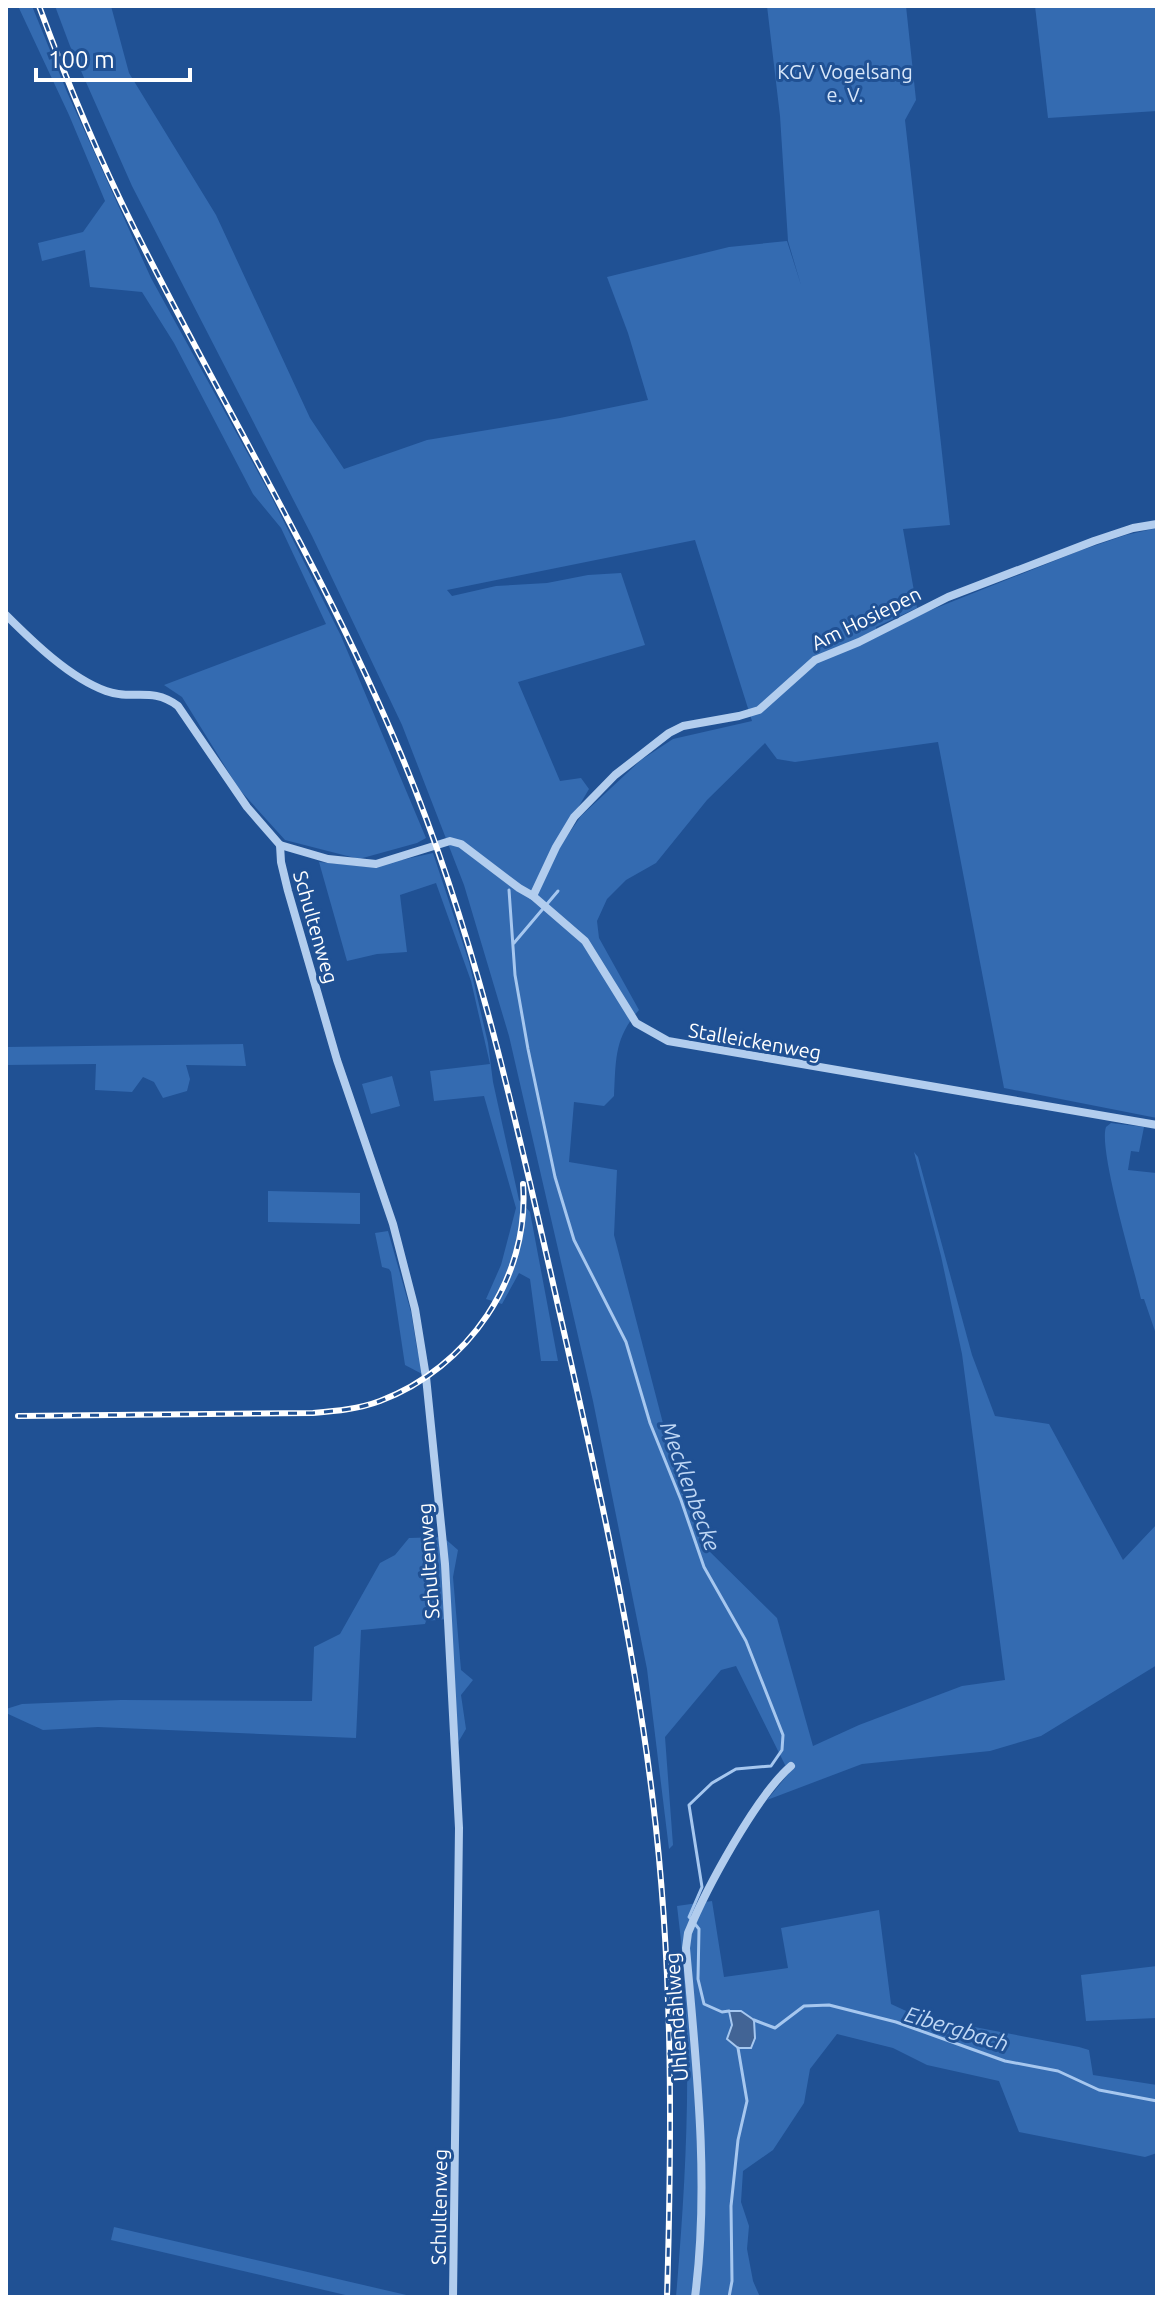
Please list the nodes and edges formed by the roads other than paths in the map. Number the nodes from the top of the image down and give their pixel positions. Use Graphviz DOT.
graph roads {
  1 [pos="1157,524"];
  2 [pos="6,615"];
  3 [pos="280,845"];
  4 [pos="533,896"];
  5 [pos="1157,1125"];
  6 [pos="791,1766"];
  7 [pos="453,2297"];
  8 [pos="695,2297"];
  1 -- 4 [label="street, Am Hosiepen"];
  2 -- 3 [label="street"];
  3 -- 4 [label="street, Stalleickenweg"];
  3 -- 7 [label="street, Schultenweg"];
  4 -- 5 [label="street, Stalleickenweg"];
  6 -- 8 [label="street, Uhlendahlweg"];
}
